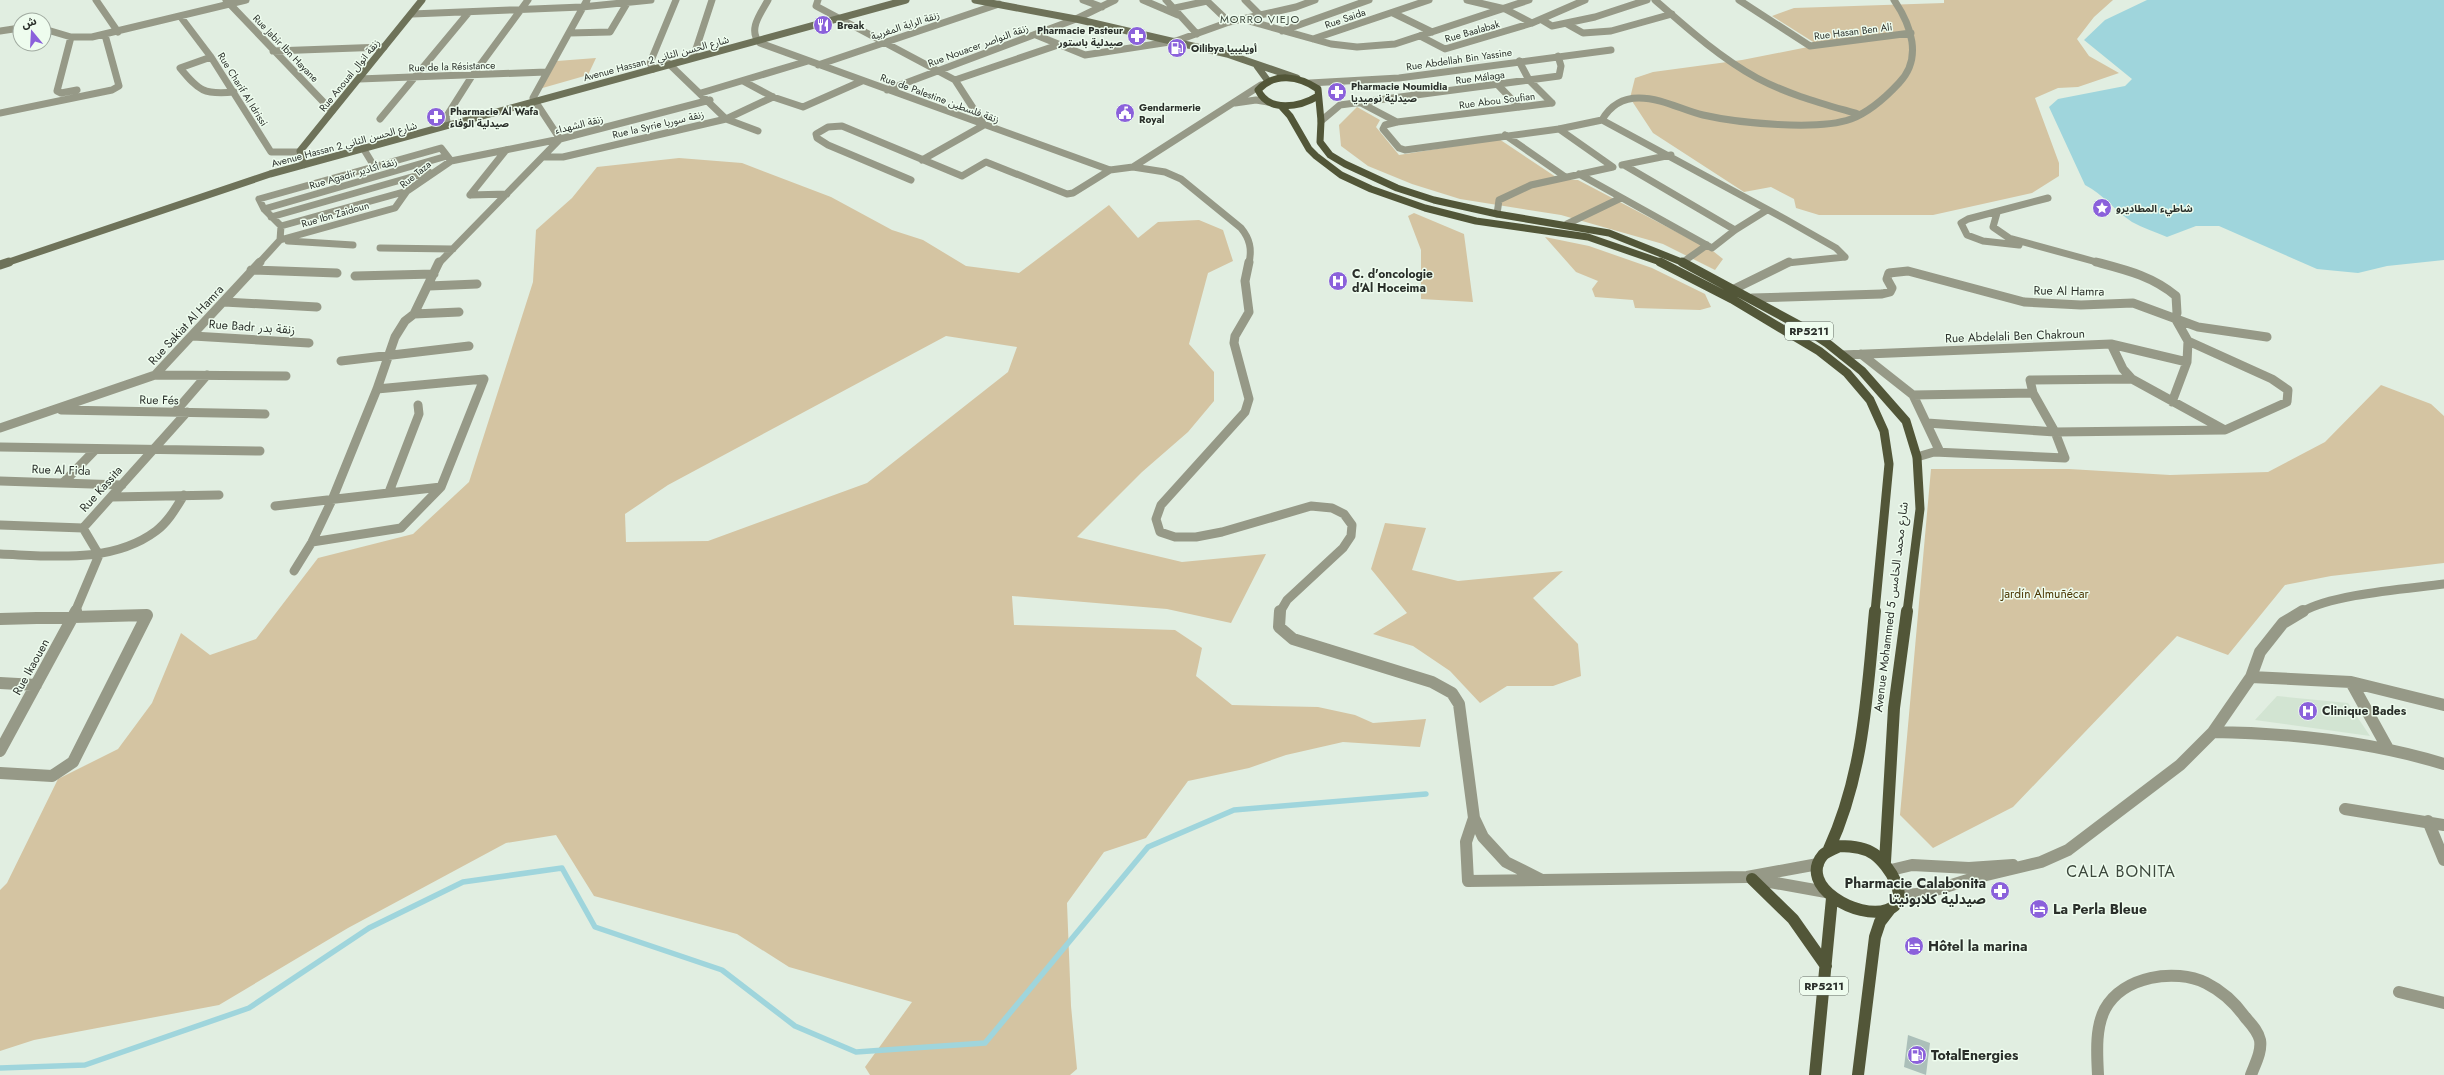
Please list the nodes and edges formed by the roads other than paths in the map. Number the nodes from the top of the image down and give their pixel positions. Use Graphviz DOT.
graph roads {
  1 [pos="96,0"];
  2 [pos="246,0"];
  3 [pos="422,0"];
  4 [pos="528,0"];
  5 [pos="587,0"];
  6 [pos="651,0"];
  7 [pos="676,0"];
  8 [pos="712,0"];
  9 [pos="768,0"];
  10 [pos="818,0"];
  11 [pos="894,0"];
  12 [pos="906,0"];
  13 [pos="975,0"];
  14 [pos="1083,0"];
  15 [pos="1115,0"];
  16 [pos="1143,0"];
  17 [pos="1166,0"];
  18 [pos="1207,0"];
  19 [pos="1245,0"];
  20 [pos="1289,0"];
  21 [pos="1315,0"];
  22 [pos="1369,0"];
  23 [pos="1429,0"];
  24 [pos="1467,0"];
  25 [pos="1490,0"];
  26 [pos="1529,0"];
  27 [pos="1585,0"];
  28 [pos="1646,0"];
  29 [pos="1658,0"];
  30 [pos="1739,0"];
  31 [pos="1894,0"];
  32 [pos="628,1"];
  33 [pos="228,2"];
  34 [pos="1481,3"];
  35 [pos="999,4"];
  36 [pos="582,7"];
  37 [pos="1102,7"];
  38 [pos="1296,7"];
  39 [pos="1174,8"];
  40 [pos="1505,9"];
  41 [pos="521,10"];
  42 [pos="469,12"];
  43 [pos="1392,12"];
  44 [pos="412,14"];
  45 [pos="1672,14"];
  46 [pos="1260,15"];
  47 [pos="180,16"];
  48 [pos="1182,16"];
  49 [pos="836,17"];
  50 [pos="1242,19"];
  51 [pos="1076,20"];
  52 [pos="1542,20"];
  53 [pos="1229,22"];
  54 [pos="1532,23"];
  55 [pos="1567,24"];
  56 [pos="12,29"];
  57 [pos="0,31"];
  58 [pos="52,31"];
  59 [pos="1282,31"];
  60 [pos="118,32"];
  61 [pos="1432,32"];
  62 [pos="569,33"];
  63 [pos="1911,33"];
  64 [pos="1197,34"];
  65 [pos="105,35"];
  66 [pos="1036,35"];
  67 [pos="1420,36"];
  68 [pos="71,37"];
  69 [pos="755,39"];
  70 [pos="1313,39"];
  71 [pos="1176,41"];
  72 [pos="884,42"];
  73 [pos="1058,45"];
  74 [pos="384,47"];
  75 [pos="1611,50"];
  76 [pos="273,51"];
  77 [pos="694,55"];
  78 [pos="1558,56"];
  79 [pos="211,57"];
  80 [pos="808,61"];
  81 [pos="1519,61"];
  82 [pos="669,63"];
  83 [pos="818,65"];
  84 [pos="1257,66"];
  85 [pos="651,68"];
  86 [pos="938,70"];
  87 [pos="546,72"];
  88 [pos="472,76"];
  89 [pos="416,77"];
  90 [pos="1297,78"];
  91 [pos="359,79"];
  92 [pos="955,80"];
  93 [pos="1529,80"];
  94 [pos="742,81"];
  95 [pos="862,81"];
  96 [pos="1268,81"];
  97 [pos="1310,83"];
  98 [pos="119,84"];
  99 [pos="1261,85"];
  100 [pos="1498,85"];
  101 [pos="887,90"];
  102 [pos="234,92"];
  103 [pos="700,93"];
  104 [pos="1318,96"];
  105 [pos="773,97"];
  106 [pos="710,100"];
  107 [pos="533,101"];
  108 [pos="1268,102"];
  109 [pos="1359,102"];
  110 [pos="1231,103"];
  111 [pos="1281,106"];
  112 [pos="1519,107"];
  113 [pos="332,111"];
  114 [pos="0,113"];
  115 [pos="1858,114"];
  116 [pos="380,119"];
  117 [pos="726,119"];
  118 [pos="1602,120"];
  119 [pos="1321,121"];
  120 [pos="1397,122"];
  121 [pos="448,124"];
  122 [pos="984,125"];
  123 [pos="1559,129"];
  124 [pos="758,131"];
  125 [pos="1505,135"];
  126 [pos="560,139"];
  127 [pos="363,148"];
  128 [pos="506,150"];
  129 [pos="300,152"];
  130 [pos="1671,155"];
  131 [pos="543,157"];
  132 [pos="449,159"];
  133 [pos="922,160"];
  134 [pos="303,163"];
  135 [pos="1624,165"];
  136 [pos="374,166"];
  137 [pos="1613,167"];
  138 [pos="1133,168"];
  139 [pos="435,170"];
  140 [pos="1110,170"];
  141 [pos="1579,174"];
  142 [pos="1564,176"];
  143 [pos="911,180"];
  144 [pos="407,191"];
  145 [pos="508,194"];
  146 [pos="1621,198"];
  147 [pos="2048,198"];
  148 [pos="395,208"];
  149 [pos="264,209"];
  150 [pos="1767,210"];
  151 [pos="1497,214"];
  152 [pos="1997,214"];
  153 [pos="271,217"];
  154 [pos="1567,224"];
  155 [pos="281,226"];
  156 [pos="1735,230"];
  157 [pos="280,240"];
  158 [pos="353,245"];
  159 [pos="2034,245"];
  160 [pos="1707,246"];
  161 [pos="380,248"];
  162 [pos="453,249"];
  163 [pos="17,257"];
  164 [pos="0,260"];
  165 [pos="1683,262"];
  166 [pos="0,265"];
  167 [pos="251,270"];
  168 [pos="337,274"];
  169 [pos="434,274"];
  170 [pos="355,276"];
  171 [pos="476,284"];
  172 [pos="429,286"];
  173 [pos="1735,288"];
  174 [pos="1724,294"];
  175 [pos="1752,298"];
  176 [pos="224,302"];
  177 [pos="317,307"];
  178 [pos="459,312"];
  179 [pos="414,314"];
  180 [pos="2175,318"];
  181 [pos="193,336"];
  182 [pos="2267,337"];
  183 [pos="2188,341"];
  184 [pos="309,343"];
  185 [pos="2111,344"];
  186 [pos="469,346"];
  187 [pos="389,354"];
  188 [pos="1861,354"];
  189 [pos="1842,355"];
  190 [pos="341,361"];
  191 [pos="2186,362"];
  192 [pos="155,375"];
  193 [pos="207,375"];
  194 [pos="286,376"];
  195 [pos="2132,379"];
  196 [pos="378,390"];
  197 [pos="2033,393"];
  198 [pos="1912,395"];
  199 [pos="2172,402"];
  200 [pos="418,405"];
  201 [pos="53,410"];
  202 [pos="175,412"];
  203 [pos="187,412"];
  204 [pos="265,414"];
  205 [pos="1927,423"];
  206 [pos="0,428"];
  207 [pos="2225,430"];
  208 [pos="2055,432"];
  209 [pos="0,447"];
  210 [pos="96,449"];
  211 [pos="153,450"];
  212 [pos="260,450"];
  213 [pos="1940,452"];
  214 [pos="1917,457"];
  215 [pos="0,481"];
  216 [pos="63,484"];
  217 [pos="122,486"];
  218 [pos="441,487"];
  219 [pos="389,492"];
  220 [pos="184,495"];
  221 [pos="219,495"];
  222 [pos="112,497"];
  223 [pos="332,500"];
  224 [pos="275,506"];
  225 [pos="0,525"];
  226 [pos="83,528"];
  227 [pos="312,542"];
  228 [pos="0,554"];
  229 [pos="99,555"];
  230 [pos="294,571"];
  231 [pos="2444,584"];
  232 [pos="73,617"];
  233 [pos="0,619"];
  234 [pos="2251,677"];
  235 [pos="2351,682"];
  236 [pos="0,683"];
  237 [pos="36,685"];
  238 [pos="2444,705"];
  239 [pos="2213,732"];
  240 [pos="2387,747"];
  241 [pos="0,749"];
  242 [pos="2444,764"];
  243 [pos="0,773"];
  244 [pos="2345,809"];
  245 [pos="1474,818"];
  246 [pos="2428,821"];
  247 [pos="2444,825"];
  248 [pos="1829,849"];
  249 [pos="2444,860"];
  250 [pos="2041,862"];
  251 [pos="1818,864"];
  252 [pos="1888,866"];
  253 [pos="1750,878"];
  254 [pos="1542,880"];
  255 [pos="1829,895"];
  256 [pos="1895,901"];
  257 [pos="1826,966"];
  258 [pos="2399,992"];
  259 [pos="2444,1002"];
  260 [pos="1815,1075"];
  261 [pos="1858,1075"];
  262 [pos="2098,1075"];
  263 [pos="2251,1075"];
  1 -- 60 [label="street"];
  2 -- 33 [label="street"];
  3 -- 44 [label="street, Rue Anoual زنقة انوال"];
  4 -- 41 [label="street"];
  5 -- 36 [label="street"];
  6 -- 32 [label="street"];
  7 -- 85 [label="street"];
  8 -- 77 [label="street"];
  9 -- 69 [label="street"];
  10 -- 49 [label="street"];
  11 -- 49 [label="street, Avenue Hassan 2 شارع الحسن الثاني"];
  12 -- 49 [label="street, Avenue Hassan 2 شارع الحسن الثاني"];
  13 -- 35 [label="street"];
  14 -- 37 [label="street"];
  15 -- 37 [label="street, Rue Nouacer زنقة النواصر"];
  16 -- 48 [label="street"];
  17 -- 39 [label="street"];
  18 -- 39 [label="street"];
  18 -- 53 [label="street"];
  19 -- 46 [label="street"];
  20 -- 38 [label="street"];
  21 -- 38 [label="street"];
  22 -- 59 [label="street"];
  23 -- 43 [label="street, Rue Saida"];
  24 -- 34 [label="street"];
  25 -- 34 [label="street"];
  26 -- 40 [label="street"];
  27 -- 52 [label="street, Rue Baalabak"];
  28 -- 55 [label="street"];
  29 -- 45 [label="street"];
  30 -- 63 [label="street, Rue Hasan Ben Ali"];
  31 -- 63 [label="street"];
  32 -- 36 [label="street"];
  32 -- 62 [label="street"];
  33 -- 47 [label="street"];
  33 -- 76 [label="street, Rue Jabir Ibn Hayane"];
  34 -- 40 [label="street"];
  35 -- 51 [label="street"];
  35 -- 72 [label="street, زنقة الراية المغربية"];
  36 -- 41 [label="street"];
  36 -- 62 [label="street"];
  37 -- 51 [label="street, Rue Nouacer زنقة النواصر"];
  38 -- 46 [label="street"];
  39 -- 48 [label="street"];
  40 -- 54 [label="street"];
  40 -- 61 [label="street"];
  41 -- 42 [label="street"];
  41 -- 88 [label="street"];
  42 -- 44 [label="street"];
  42 -- 89 [label="street"];
  43 -- 61 [label="street"];
  43 -- 70 [label="street, Rue Saida"];
  44 -- 74 [label="street, Rue Anoual زنقة انوال"];
  45 -- 55 [label="street"];
  45 -- 115 [label="street"];
  46 -- 50 [label="street"];
  47 -- 60 [label="street"];
  47 -- 79 [label="street, Rue Charif Al Idrissi"];
  48 -- 64 [label="street"];
  49 -- 69 [label="street, Avenue Hassan 2 شارع الحسن الثاني"];
  49 -- 72 [label="street"];
  50 -- 53 [label="street"];
  50 -- 59 [label="street"];
  51 -- 66 [label="street, Rue Nouacer زنقة النواصر"];
  51 -- 71 [label="street"];
  52 -- 54 [label="street, Rue Baalabak"];
  52 -- 55 [label="street"];
  53 -- 64 [label="street"];
  54 -- 67 [label="street, Rue Baalabak"];
  56 -- 57 [label="street"];
  58 -- 68 [label="street"];
  59 -- 70 [label="street"];
  60 -- 65 [label="street"];
  61 -- 67 [label="street"];
  62 -- 87 [label="street"];
  63 -- 115 [label="street"];
  64 -- 71 [label="street"];
  65 -- 68 [label="street"];
  65 -- 98 [label="street"];
  66 -- 73 [label="street"];
  66 -- 86 [label="street, Rue Nouacer زنقة النواصر"];
  67 -- 70 [label="street"];
  68 -- 98 [label="street"];
  69 -- 77 [label="street, Avenue Hassan 2 شارع الحسن الثاني"];
  69 -- 80 [label="street, Rue de Palestine زنقة فلسطين"];
  69 -- 82 [label="street, Avenue Hassan 2 شارع الحسن الثاني"];
  71 -- 73 [label="street"];
  71 -- 84 [label="street"];
  72 -- 83 [label="street, زنقة الراية المغربية"];
  72 -- 86 [label="street"];
  73 -- 92 [label="street"];
  74 -- 76 [label="street"];
  74 -- 91 [label="street, Rue Anoual زنقة انوال"];
  75 -- 78 [label="street, Rue Abdellah Bin Yassine"];
  76 -- 113 [label="street, Rue Jabir Ibn Hayane"];
  77 -- 82 [label="street, Avenue Hassan 2 شارع الحسن الثاني"];
  78 -- 81 [label="street, Rue Abdellah Bin Yassine"];
  78 -- 93 [label="street, Rue Málaga"];
  79 -- 102 [label="street, Rue Charif Al Idrissi"];
  79 -- 102 [label="street"];
  80 -- 83 [label="street, Rue de Palestine زنقة فلسطين"];
  80 -- 94 [label="street"];
  81 -- 93 [label="street"];
  81 -- 97 [label="street, Rue Abdellah Bin Yassine"];
  82 -- 85 [label="street, Avenue Hassan 2 شارع الحسن الثاني"];
  82 -- 103 [label="street"];
  83 -- 95 [label="street, Rue de Palestine زنقة فلسطين"];
  84 -- 90 [label="street"];
  84 -- 96 [label="street"];
  85 -- 107 [label="street, Avenue Hassan 2 شارع الحسن الثاني"];
  86 -- 92 [label="street"];
  86 -- 101 [label="street, Rue Nouacer زنقة النواصر"];
  87 -- 88 [label="street, Rue de la Résistance"];
  87 -- 107 [label="street"];
  88 -- 89 [label="street, Rue de la Résistance"];
  88 -- 121 [label="street"];
  89 -- 91 [label="street, Rue de la Résistance"];
  89 -- 116 [label="street"];
  90 -- 96 [label="main road"];
  90 -- 97 [label="main road"];
  91 -- 113 [label="street, Rue Anoual زنقة انوال"];
  92 -- 122 [label="street"];
  93 -- 100 [label="street, Rue Málaga"];
  93 -- 112 [label="street, Rue Abou Soufian"];
  94 -- 103 [label="street"];
  94 -- 105 [label="street"];
  95 -- 101 [label="street, Rue de Palestine زنقة فلسطين"];
  95 -- 105 [label="street"];
  96 -- 99 [label="main road"];
  97 -- 104 [label="main road"];
  98 -- 114 [label="street"];
  99 -- 108 [label="main road"];
  99 -- 110 [label="street"];
  100 -- 109 [label="street, Rue Málaga"];
  100 -- 112 [label="street"];
  101 -- 122 [label="street, Rue de Palestine زنقة فلسطين"];
  102 -- 129 [label="street, Rue Charif Al Idrissi"];
  103 -- 106 [label="street"];
  104 -- 111 [label="main road"];
  104 -- 119 [label="main road, Avenue Mohammed 5 شارع محمد الخامس / RP5211"];
  105 -- 117 [label="street, Rue la Syrie زنقة سوريا"];
  106 -- 117 [label="street"];
  106 -- 126 [label="street, زنقة الشهداء"];
  107 -- 121 [label="street, Avenue Hassan 2 شارع الحسن الثاني"];
  107 -- 126 [label="street"];
  108 -- 110 [label="street"];
  108 -- 111 [label="main road"];
  109 -- 119 [label="street, Rue Málaga"];
  109 -- 120 [label="street"];
  110 -- 138 [label="street"];
  111 -- 174 [label="main road, Avenue Mohammed 5 شارع محمد الخامس / RP5211"];
  112 -- 120 [label="street, Rue Abou Soufian"];
  113 -- 129 [label="street, Rue Anoual زنقة انوال"];
  115 -- 118 [label="street"];
  117 -- 124 [label="street"];
  117 -- 131 [label="street, Rue la Syrie زنقة سوريا"];
  118 -- 123 [label="street"];
  118 -- 130 [label="street"];
  119 -- 151 [label="main road, Avenue Mohammed 5 شارع محمد الخامس / RP5211"];
  120 -- 125 [label="street"];
  121 -- 127 [label="street, Avenue Hassan 2 شارع الحسن الثاني"];
  121 -- 134 [label="street, Avenue Hassan 2 شارع الحسن الثاني"];
  122 -- 133 [label="street"];
  122 -- 140 [label="street, Rue de Palestine زنقة فلسطين"];
  123 -- 125 [label="street"];
  123 -- 137 [label="street"];
  125 -- 142 [label="street"];
  126 -- 128 [label="street, زنقة الشهداء"];
  126 -- 131 [label="street"];
  127 -- 134 [label="street, Avenue Hassan 2 شارع الحسن الثاني"];
  127 -- 136 [label="street"];
  128 -- 132 [label="street, زنقة الشهداء"];
  128 -- 145 [label="street"];
  129 -- 134 [label="street"];
  130 -- 135 [label="street"];
  130 -- 150 [label="street"];
  131 -- 145 [label="street"];
  132 -- 136 [label="street"];
  132 -- 139 [label="street, Rue Taza"];
  132 -- 149 [label="street, Rue Agadir زنقة أكادير"];
  133 -- 140 [label="street"];
  133 -- 143 [label="street"];
  134 -- 163 [label="street, Avenue Hassan 2 شارع الحسن الثاني"];
  135 -- 137 [label="street"];
  135 -- 156 [label="street"];
  136 -- 149 [label="street"];
  137 -- 141 [label="street"];
  138 -- 140 [label="street, Rue de Palestine زنقة فلسطين"];
  138 -- 245 [label="street"];
  139 -- 144 [label="street, Rue Taza"];
  139 -- 153 [label="street"];
  141 -- 142 [label="street"];
  141 -- 146 [label="street"];
  142 -- 151 [label="street"];
  144 -- 148 [label="street, Rue Taza"];
  144 -- 155 [label="street"];
  145 -- 162 [label="street"];
  146 -- 154 [label="street"];
  146 -- 160 [label="street"];
  147 -- 152 [label="street"];
  148 -- 157 [label="street, Rue Ibn Zaidoun"];
  149 -- 153 [label="street"];
  150 -- 156 [label="street"];
  150 -- 173 [label="street"];
  151 -- 154 [label="main road, Avenue Mohammed 5 شارع محمد الخامس / RP5211"];
  152 -- 159 [label="street"];
  152 -- 159 [label="street"];
  153 -- 155 [label="street"];
  154 -- 165 [label="main road, Avenue Mohammed 5 شارع محمد الخامس / RP5211"];
  155 -- 157 [label="street"];
  156 -- 160 [label="street"];
  157 -- 158 [label="street"];
  157 -- 167 [label="street, Rue Sakiat Al Hamra"];
  159 -- 180 [label="street"];
  160 -- 165 [label="street"];
  161 -- 162 [label="street"];
  162 -- 169 [label="street"];
  163 -- 164 [label="street, Avenue Hassan 2 شارع الحسن الثاني"];
  163 -- 166 [label="street, Avenue Hassan 2 شارع الحسن الثاني"];
  165 -- 173 [label="main road, Avenue Mohammed 5 شارع محمد الخامس / RP5211"];
  167 -- 168 [label="street"];
  167 -- 176 [label="street, Rue Sakiat Al Hamra"];
  169 -- 170 [label="street"];
  169 -- 172 [label="street"];
  171 -- 172 [label="street"];
  172 -- 179 [label="street"];
  173 -- 174 [label="street"];
  173 -- 175 [label="main road, Avenue Mohammed 5 شارع محمد الخامس / RP5211"];
  174 -- 248 [label="main road, Avenue Mohammed 5 شارع محمد الخامس / RP5211"];
  175 -- 180 [label="street, Rue Al Hamra"];
  175 -- 189 [label="main road, Avenue Mohammed 5 شارع محمد الخامس / RP5211"];
  176 -- 177 [label="street"];
  176 -- 181 [label="street, Rue Sakiat Al Hamra"];
  178 -- 179 [label="street"];
  179 -- 187 [label="street"];
  180 -- 182 [label="street"];
  180 -- 183 [label="street"];
  181 -- 184 [label="street, Rue Badr زنقة بدر"];
  181 -- 192 [label="street, Rue Sakiat Al Hamra"];
  183 -- 191 [label="street"];
  183 -- 207 [label="street"];
  185 -- 188 [label="street, Rue Abdelali Ben Chakroun"];
  185 -- 191 [label="street, Rue Abdelali Ben Chakroun"];
  185 -- 195 [label="street"];
  186 -- 187 [label="street"];
  187 -- 190 [label="street"];
  187 -- 196 [label="street"];
  188 -- 189 [label="street, Rue Abdelali Ben Chakroun"];
  188 -- 198 [label="street"];
  189 -- 214 [label="main road, Avenue Mohammed 5 شارع محمد الخامس / RP5211"];
  191 -- 199 [label="street"];
  192 -- 193 [label="street"];
  192 -- 201 [label="street, Rue Sakiat Al Hamra"];
  193 -- 194 [label="street"];
  193 -- 202 [label="street"];
  195 -- 197 [label="street"];
  195 -- 199 [label="street"];
  196 -- 218 [label="street"];
  196 -- 223 [label="street"];
  197 -- 198 [label="street"];
  197 -- 208 [label="street"];
  198 -- 205 [label="street"];
  199 -- 207 [label="street"];
  200 -- 219 [label="street"];
  201 -- 202 [label="street, Rue Fés"];
  201 -- 206 [label="street, Rue Sakiat Al Hamra"];
  202 -- 203 [label="street, Rue Fés"];
  203 -- 204 [label="street, Rue Fés"];
  203 -- 211 [label="street, Rue Kassita"];
  205 -- 208 [label="street"];
  205 -- 213 [label="street"];
  207 -- 208 [label="street"];
  208 -- 213 [label="street"];
  209 -- 210 [label="street"];
  210 -- 211 [label="street"];
  210 -- 216 [label="street"];
  211 -- 212 [label="street"];
  211 -- 217 [label="street, Rue Kassita"];
  213 -- 214 [label="street"];
  214 -- 252 [label="main road, Avenue Mohammed 5 شارع محمد الخامس / RP5211"];
  215 -- 216 [label="street, Rue Al Fida"];
  216 -- 217 [label="street, Rue Al Fida"];
  217 -- 222 [label="street, Rue Kassita"];
  218 -- 219 [label="street"];
  218 -- 227 [label="street"];
  219 -- 223 [label="street"];
  220 -- 221 [label="street"];
  220 -- 222 [label="street"];
  220 -- 229 [label="street"];
  222 -- 226 [label="street, Rue Kassita"];
  223 -- 224 [label="street"];
  223 -- 227 [label="street"];
  225 -- 226 [label="street"];
  226 -- 229 [label="street, Rue Kassita"];
  227 -- 230 [label="street"];
  228 -- 229 [label="street"];
  229 -- 232 [label="street"];
  231 -- 234 [label="street"];
  232 -- 233 [label="street"];
  232 -- 237 [label="street, Rue Ikaouen"];
  232 -- 243 [label="street"];
  234 -- 235 [label="street"];
  234 -- 239 [label="street"];
  235 -- 238 [label="street"];
  235 -- 240 [label="street"];
  236 -- 237 [label="street"];
  237 -- 241 [label="street, Rue Ikaouen"];
  239 -- 240 [label="street"];
  239 -- 250 [label="street"];
  240 -- 242 [label="street"];
  244 -- 246 [label="street"];
  245 -- 254 [label="street"];
  245 -- 254 [label="street"];
  246 -- 247 [label="street"];
  246 -- 249 [label="street"];
  248 -- 251 [label="main road, RP5211"];
  248 -- 252 [label="main road"];
  250 -- 252 [label="street"];
  250 -- 256 [label="street"];
  251 -- 253 [label="street"];
  251 -- 255 [label="main road, RP5211"];
  252 -- 256 [label="main road, RP5211"];
  253 -- 254 [label="street"];
  253 -- 255 [label="street"];
  253 -- 257 [label="main road"];
  255 -- 256 [label="main road"];
  255 -- 257 [label="main road, RP5211"];
  256 -- 261 [label="main road"];
  257 -- 260 [label="main road, RP5211"];
  258 -- 259 [label="street"];
  262 -- 263 [label="street"];
}
